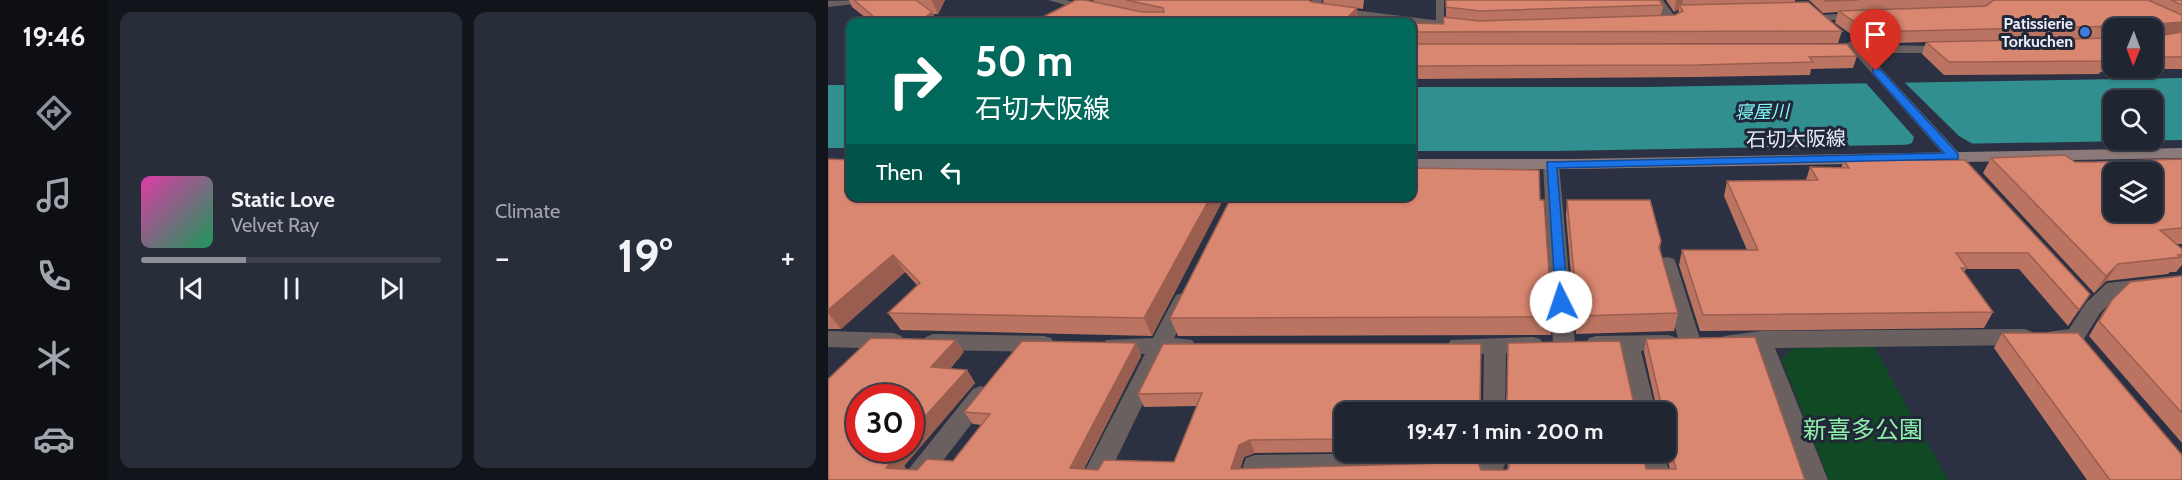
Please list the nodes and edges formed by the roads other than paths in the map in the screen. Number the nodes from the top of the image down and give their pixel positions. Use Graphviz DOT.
graph roads {
  1 [pos="864,0"];
  2 [pos="1053,0"];
  3 [pos="1317,0"];
  4 [pos="1440,0"];
  5 [pos="1658,0"];
  6 [pos="828,4"];
  7 [pos="1809,8"];
  8 [pos="1097,10"];
  9 [pos="1878,16"];
  10 [pos="1390,18"];
  11 [pos="1820,18"];
  12 [pos="1416,21"];
  13 [pos="1639,23"];
  14 [pos="1440,24"];
  15 [pos="1470,27"];
  16 [pos="1965,48"];
  17 [pos="1808,49"];
  18 [pos="1858,50"];
  19 [pos="1950,152"];
  20 [pos="2182,153"];
  21 [pos="1416,164"];
  22 [pos="1551,164"];
  23 [pos="1980,185"];
  24 [pos="1667,263"];
  25 [pos="2182,281"];
  26 [pos="1190,285"];
  27 [pos="2075,337"];
  28 [pos="828,339"];
  29 [pos="1761,339"];
  30 [pos="874,340"];
  31 [pos="1690,342"];
  32 [pos="1021,344"];
  33 [pos="1564,344"];
  34 [pos="1629,344"];
  35 [pos="1067,345"];
  36 [pos="1090,345"];
  37 [pos="1158,346"];
  38 [pos="1205,346"];
  39 [pos="1437,346"];
  40 [pos="1495,346"];
  41 [pos="2090,355"];
  42 [pos="1007,362"];
  43 [pos="851,363"];
  44 [pos="992,380"];
  45 [pos="1494,402"];
  46 [pos="1642,402"];
  47 [pos="1654,462"];
  48 [pos="1494,464"];
  49 [pos="913,480"];
  50 [pos="1093,480"];
  51 [pos="1251,480"];
  52 [pos="1658,480"];
  53 [pos="1815,480"];
  1 -- 6 [label="street"];
  2 -- 8 [label="street"];
  3 -- 10 [label="street"];
  4 -- 14 [label="lane"];
  5 -- 13 [label="street"];
  7 -- 11 [label="street"];
  9 -- 11 [label="street"];
  11 -- 18 [label="street"];
  12 -- 14 [label="street"];
  14 -- 15 [label="street"];
  16 -- 18 [label="street"];
  17 -- 18 [label="street"];
  18 -- 19 [label="street"];
  19 -- 20 [label="main road, 石切大阪線"];
  19 -- 22 [label="main road, 石切大阪線"];
  19 -- 23 [label="street"];
  21 -- 22 [label="main road, 石切大阪線"];
  22 -- 33 [label="street"];
  24 -- 31 [label="street"];
  25 -- 27 [label="street"];
  26 -- 37 [label="street"];
  27 -- 29 [label="street"];
  27 -- 41 [label="street"];
  28 -- 30 [label="street"];
  29 -- 31 [label="street"];
  29 -- 53 [label="street"];
  30 -- 32 [label="street"];
  30 -- 43 [label="street"];
  31 -- 34 [label="street"];
  32 -- 35 [label="street"];
  32 -- 42 [label="street"];
  33 -- 34 [label="street"];
  33 -- 40 [label="street"];
  34 -- 46 [label="street"];
  36 -- 37 [label="street"];
  37 -- 38 [label="street"];
  37 -- 50 [label="street"];
  39 -- 40 [label="street"];
  40 -- 45 [label="street"];
  44 -- 49 [label="street"];
  47 -- 52 [label="street"];
  48 -- 51 [label="street"];
}
